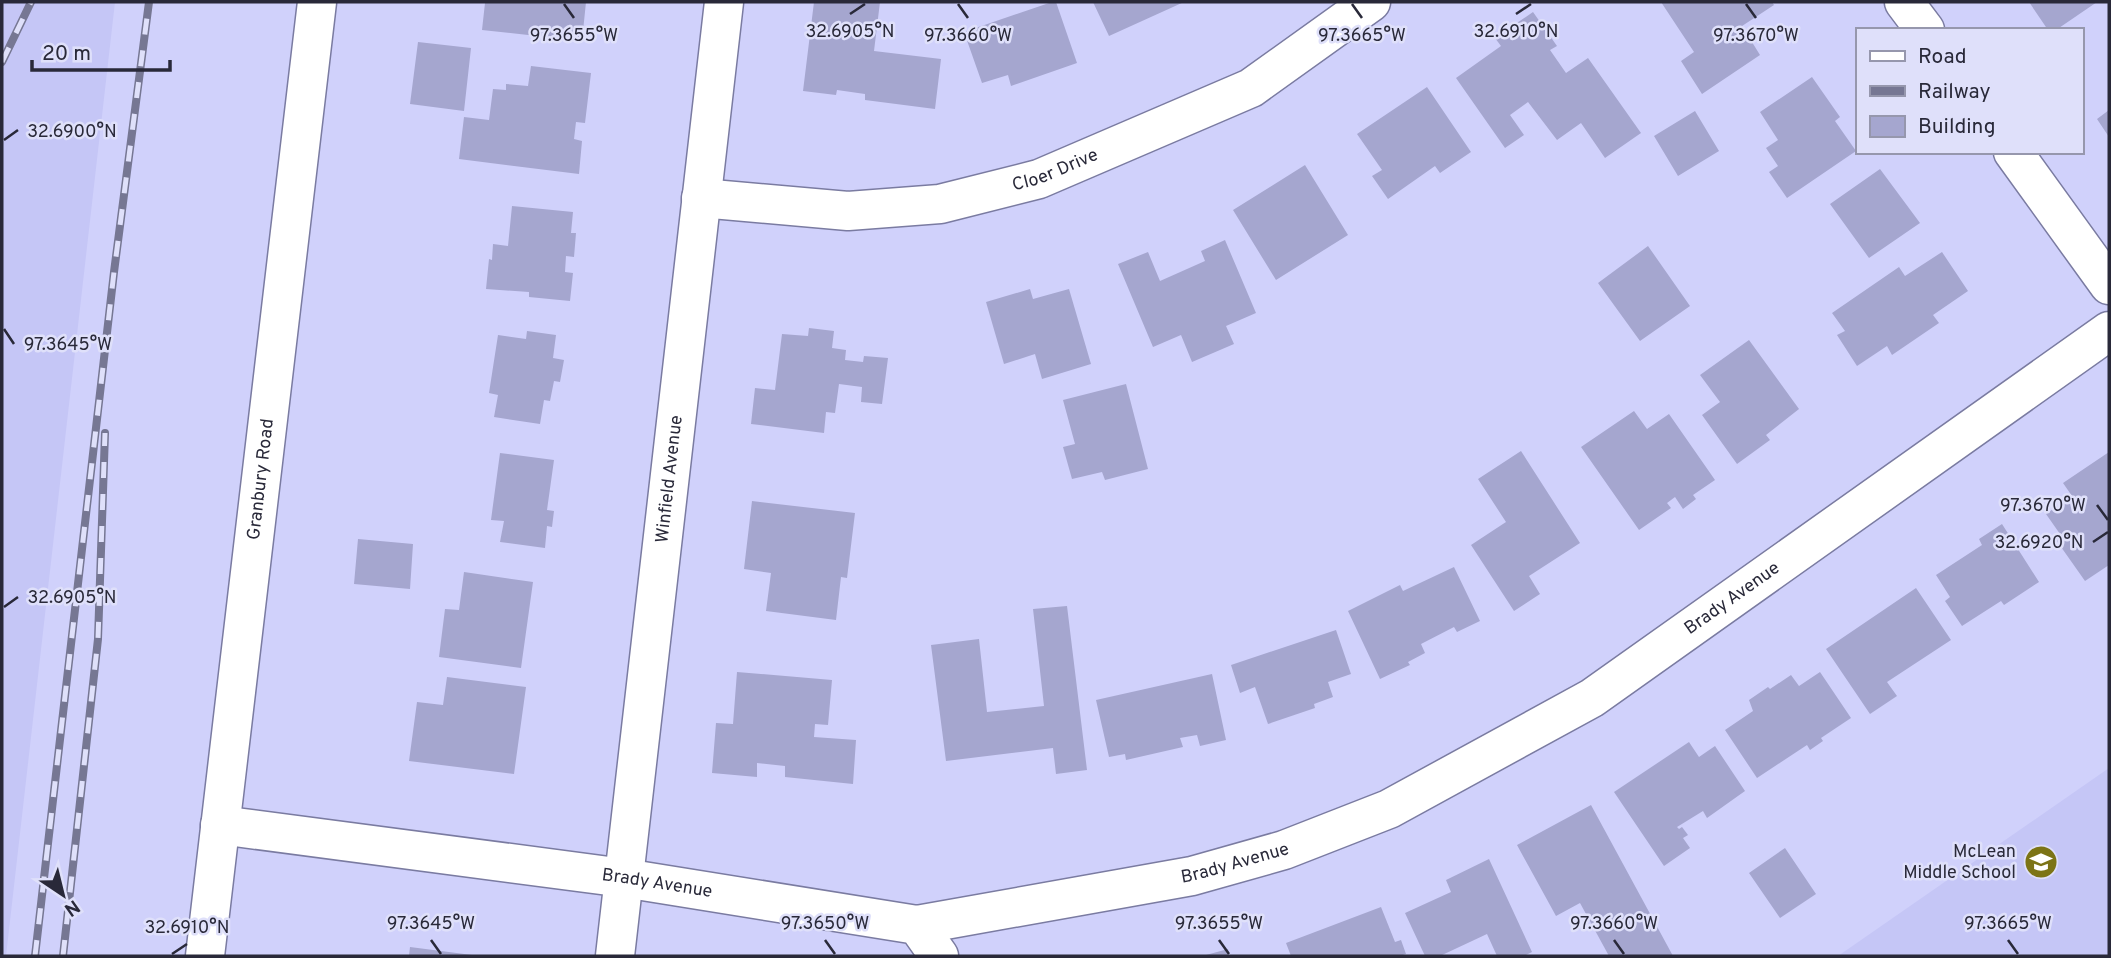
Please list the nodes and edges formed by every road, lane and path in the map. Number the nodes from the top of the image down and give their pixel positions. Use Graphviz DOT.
graph roads {
  1 [pos="317,2"];
  2 [pos="724,2"];
  3 [pos="1371,2"];
  4 [pos="1904,2"];
  5 [pos="1923,28"];
  6 [pos="2014,154"];
  7 [pos="701,198"];
  8 [pos="2109,285"];
  9 [pos="2109,331"];
  10 [pos="220,825"];
  11 [pos="624,878"];
  12 [pos="917,925"];
  13 [pos="205,956"];
  14 [pos="615,956"];
  15 [pos="939,956"];
  1 -- 10 [label="street, Granbury Road"];
  2 -- 7 [label="street, Winfield Avenue"];
  3 -- 7 [label="street, Cloer Drive"];
  4 -- 5 [label="street"];
  6 -- 8 [label="street"];
  7 -- 11 [label="street, Winfield Avenue"];
  9 -- 12 [label="street, Brady Avenue"];
  10 -- 11 [label="street, Brady Avenue"];
  10 -- 13 [label="street, Granbury Road"];
  11 -- 12 [label="street, Brady Avenue"];
  11 -- 14 [label="street, Winfield Avenue"];
  12 -- 15 [label="street"];
}
